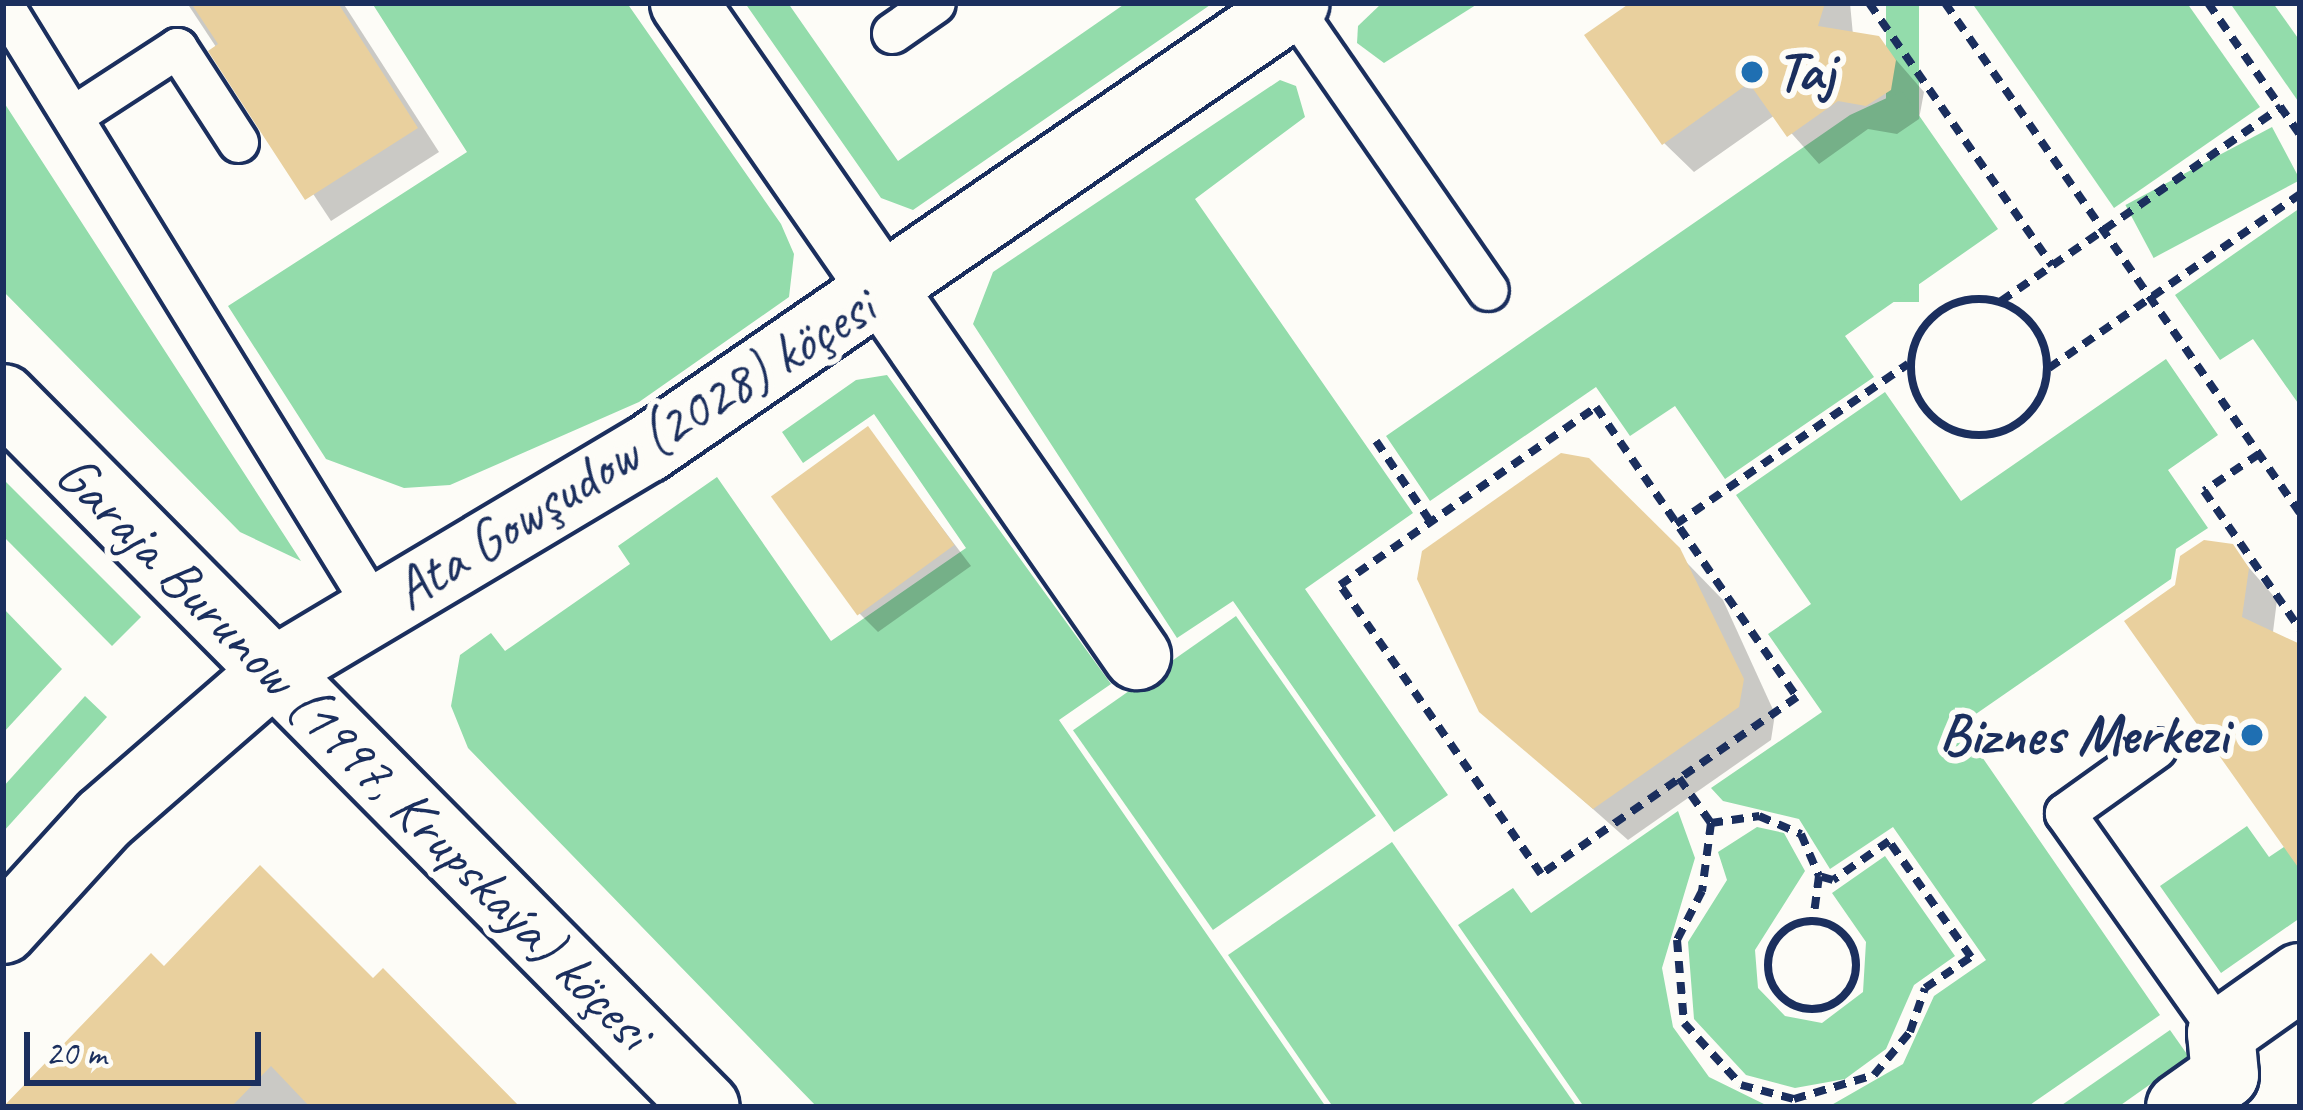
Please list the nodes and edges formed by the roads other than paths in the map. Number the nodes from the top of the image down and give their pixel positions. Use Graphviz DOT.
graph roads {
  1 [pos="684,3"];
  2 [pos="935,3"];
  3 [pos="1292,4"];
  4 [pos="3,5"];
  5 [pos="892,33"];
  6 [pos="74,115"];
  7 [pos="238,142"];
  8 [pos="1489,290"];
  9 [pos="884,291"];
  10 [pos="3,398"];
  11 [pos="377,612"];
  12 [pos="1137,656"];
  13 [pos="274,671"];
  14 [pos="2156,748"];
  15 [pos="3,930"];
  16 [pos="2300,977"];
  17 [pos="2218,1081"];
  18 [pos="706,1107"];
  1 -- 9 [label="street"];
  2 -- 5 [label="lane"];
  3 -- 8 [label="lane"];
  3 -- 9 [label="street, Ata Gowşudow (2028) köçesi"];
  4 -- 6 [label="lane"];
  6 -- 7 [label="lane"];
  6 -- 11 [label="lane"];
  9 -- 11 [label="street, Ata Gowşudow (2028) köçesi"];
  9 -- 12 [label="street"];
  10 -- 13 [label="street, Garaja Burunow (1997, Krupskaýa) köçesi"];
  11 -- 13 [label="street, Ata Gowşudow (2028) köçesi"];
  13 -- 15 [label="street, Ata Gowşudow (2028) köçesi"];
  13 -- 18 [label="street, Garaja Burunow (1997, Krupskaýa) köçesi"];
  14 -- 17 [label="lane"];
  16 -- 17 [label="street"];
}
